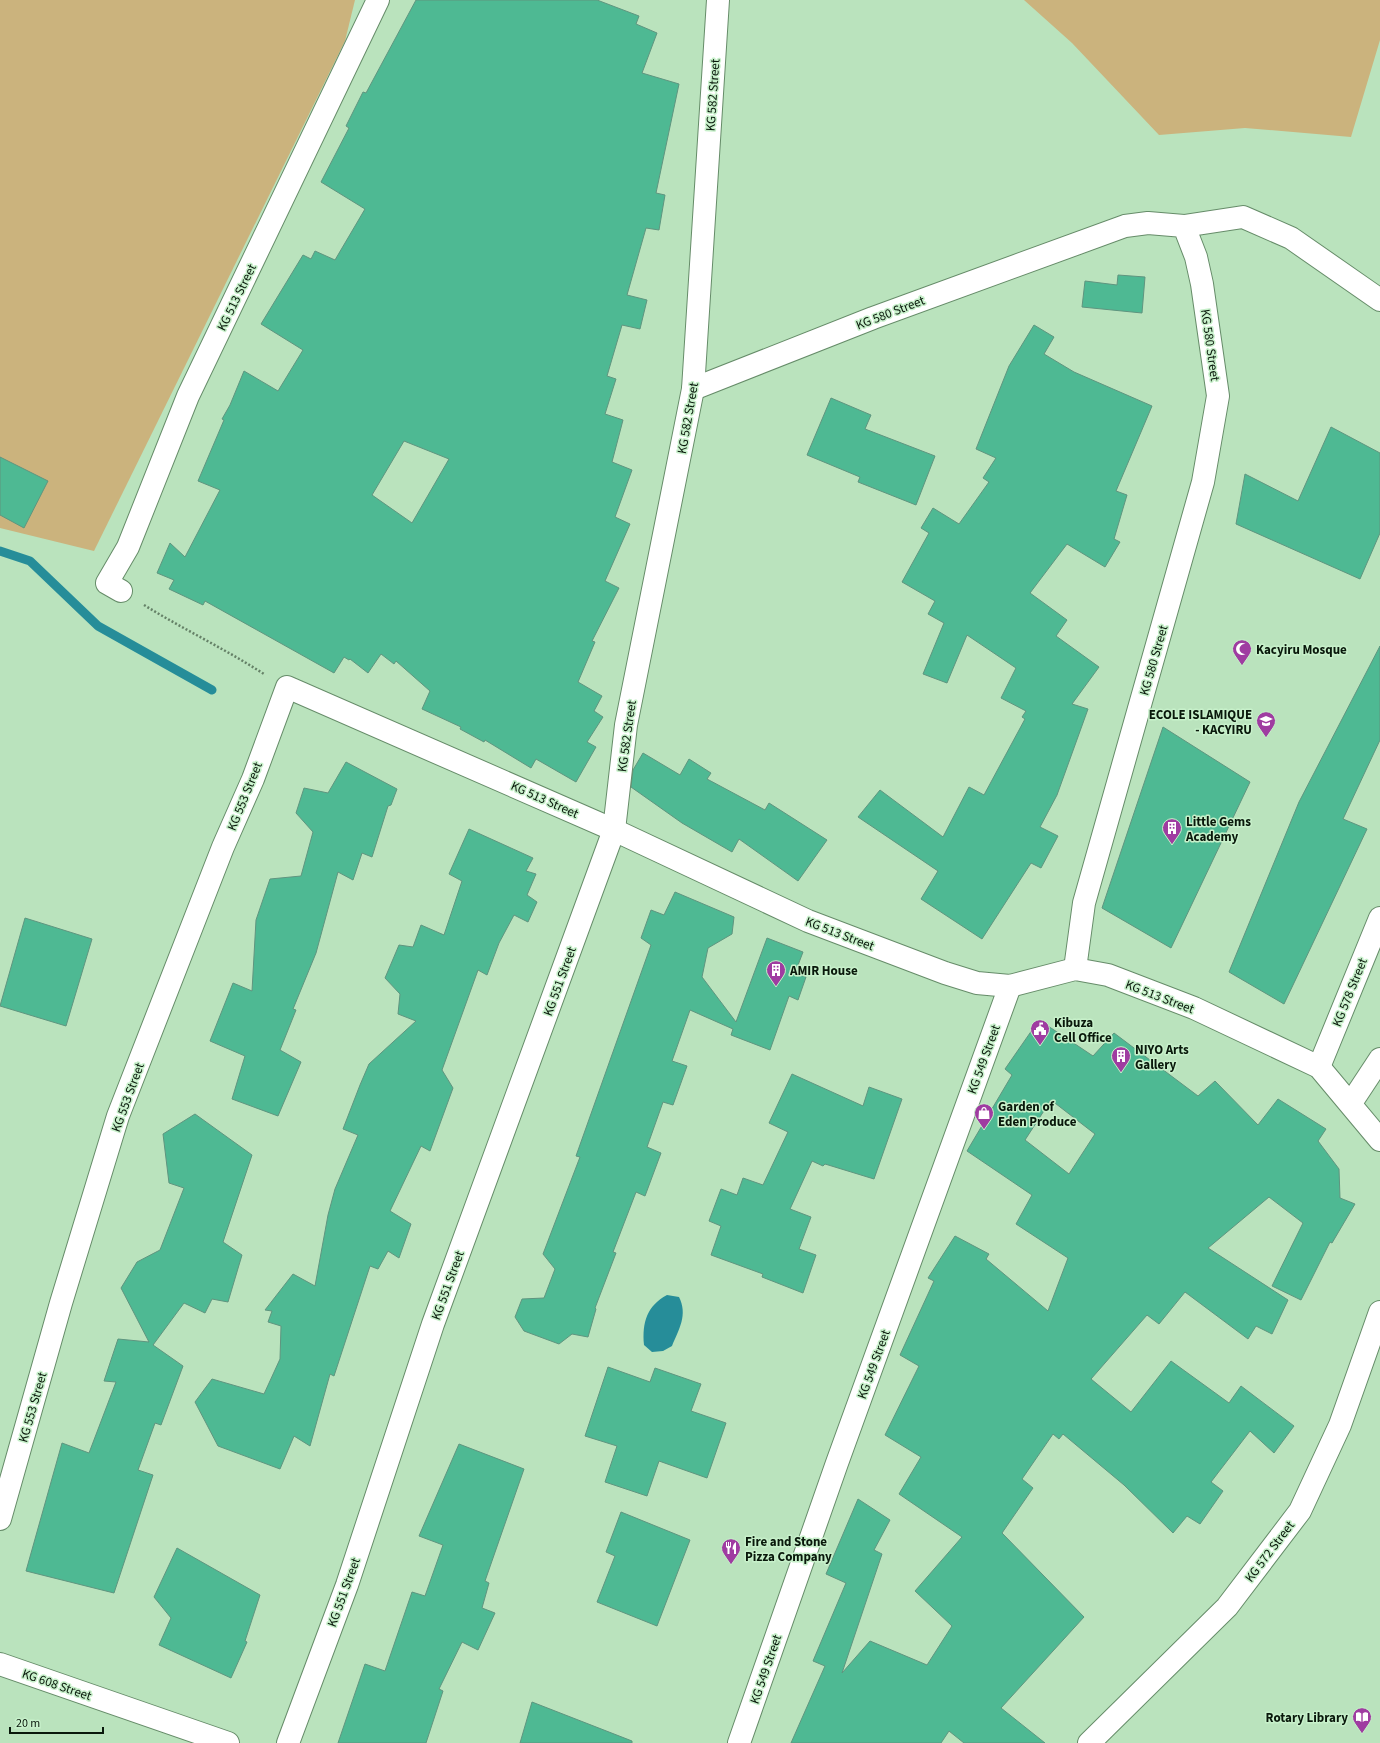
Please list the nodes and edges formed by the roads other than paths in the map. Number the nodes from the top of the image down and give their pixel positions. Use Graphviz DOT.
graph roads {
  1 [pos="378,0"];
  2 [pos="718,0"];
  3 [pos="1184,226"];
  4 [pos="1380,300"];
  5 [pos="694,389"];
  6 [pos="121,591"];
  7 [pos="287,687"];
  8 [pos="614,830"];
  9 [pos="1380,918"];
  10 [pos="1075,970"];
  11 [pos="1010,986"];
  12 [pos="1380,1059"];
  13 [pos="1319,1067"];
  14 [pos="1351,1103"];
  15 [pos="1380,1140"];
  16 [pos="1380,1312"];
  17 [pos="0,1519"];
  18 [pos="0,1664"];
  19 [pos="228,1743"];
  20 [pos="288,1743"];
  21 [pos="739,1743"];
  22 [pos="1089,1743"];
  1 -- 6 [label="street, KG 513 Street"];
  2 -- 5 [label="street, KG 582 Street"];
  3 -- 4 [label="street"];
  3 -- 5 [label="street, KG 580 Street"];
  3 -- 10 [label="street, KG 580 Street"];
  5 -- 8 [label="street, KG 582 Street"];
  7 -- 8 [label="street, KG 513 Street"];
  7 -- 17 [label="street, KG 553 Street"];
  8 -- 11 [label="street, KG 513 Street"];
  8 -- 20 [label="street, KG 551 Street"];
  9 -- 13 [label="street, KG 578 Street"];
  10 -- 11 [label="street, KG 513 Street"];
  10 -- 13 [label="street, KG 513 Street"];
  11 -- 21 [label="street, KG 549 Street"];
  12 -- 14 [label="street"];
  13 -- 14 [label="street, KG 513 Street"];
  14 -- 15 [label="street, KG 513 Street"];
  16 -- 22 [label="street, KG 572 Street"];
  18 -- 19 [label="street, KG 608 Street"];
}
